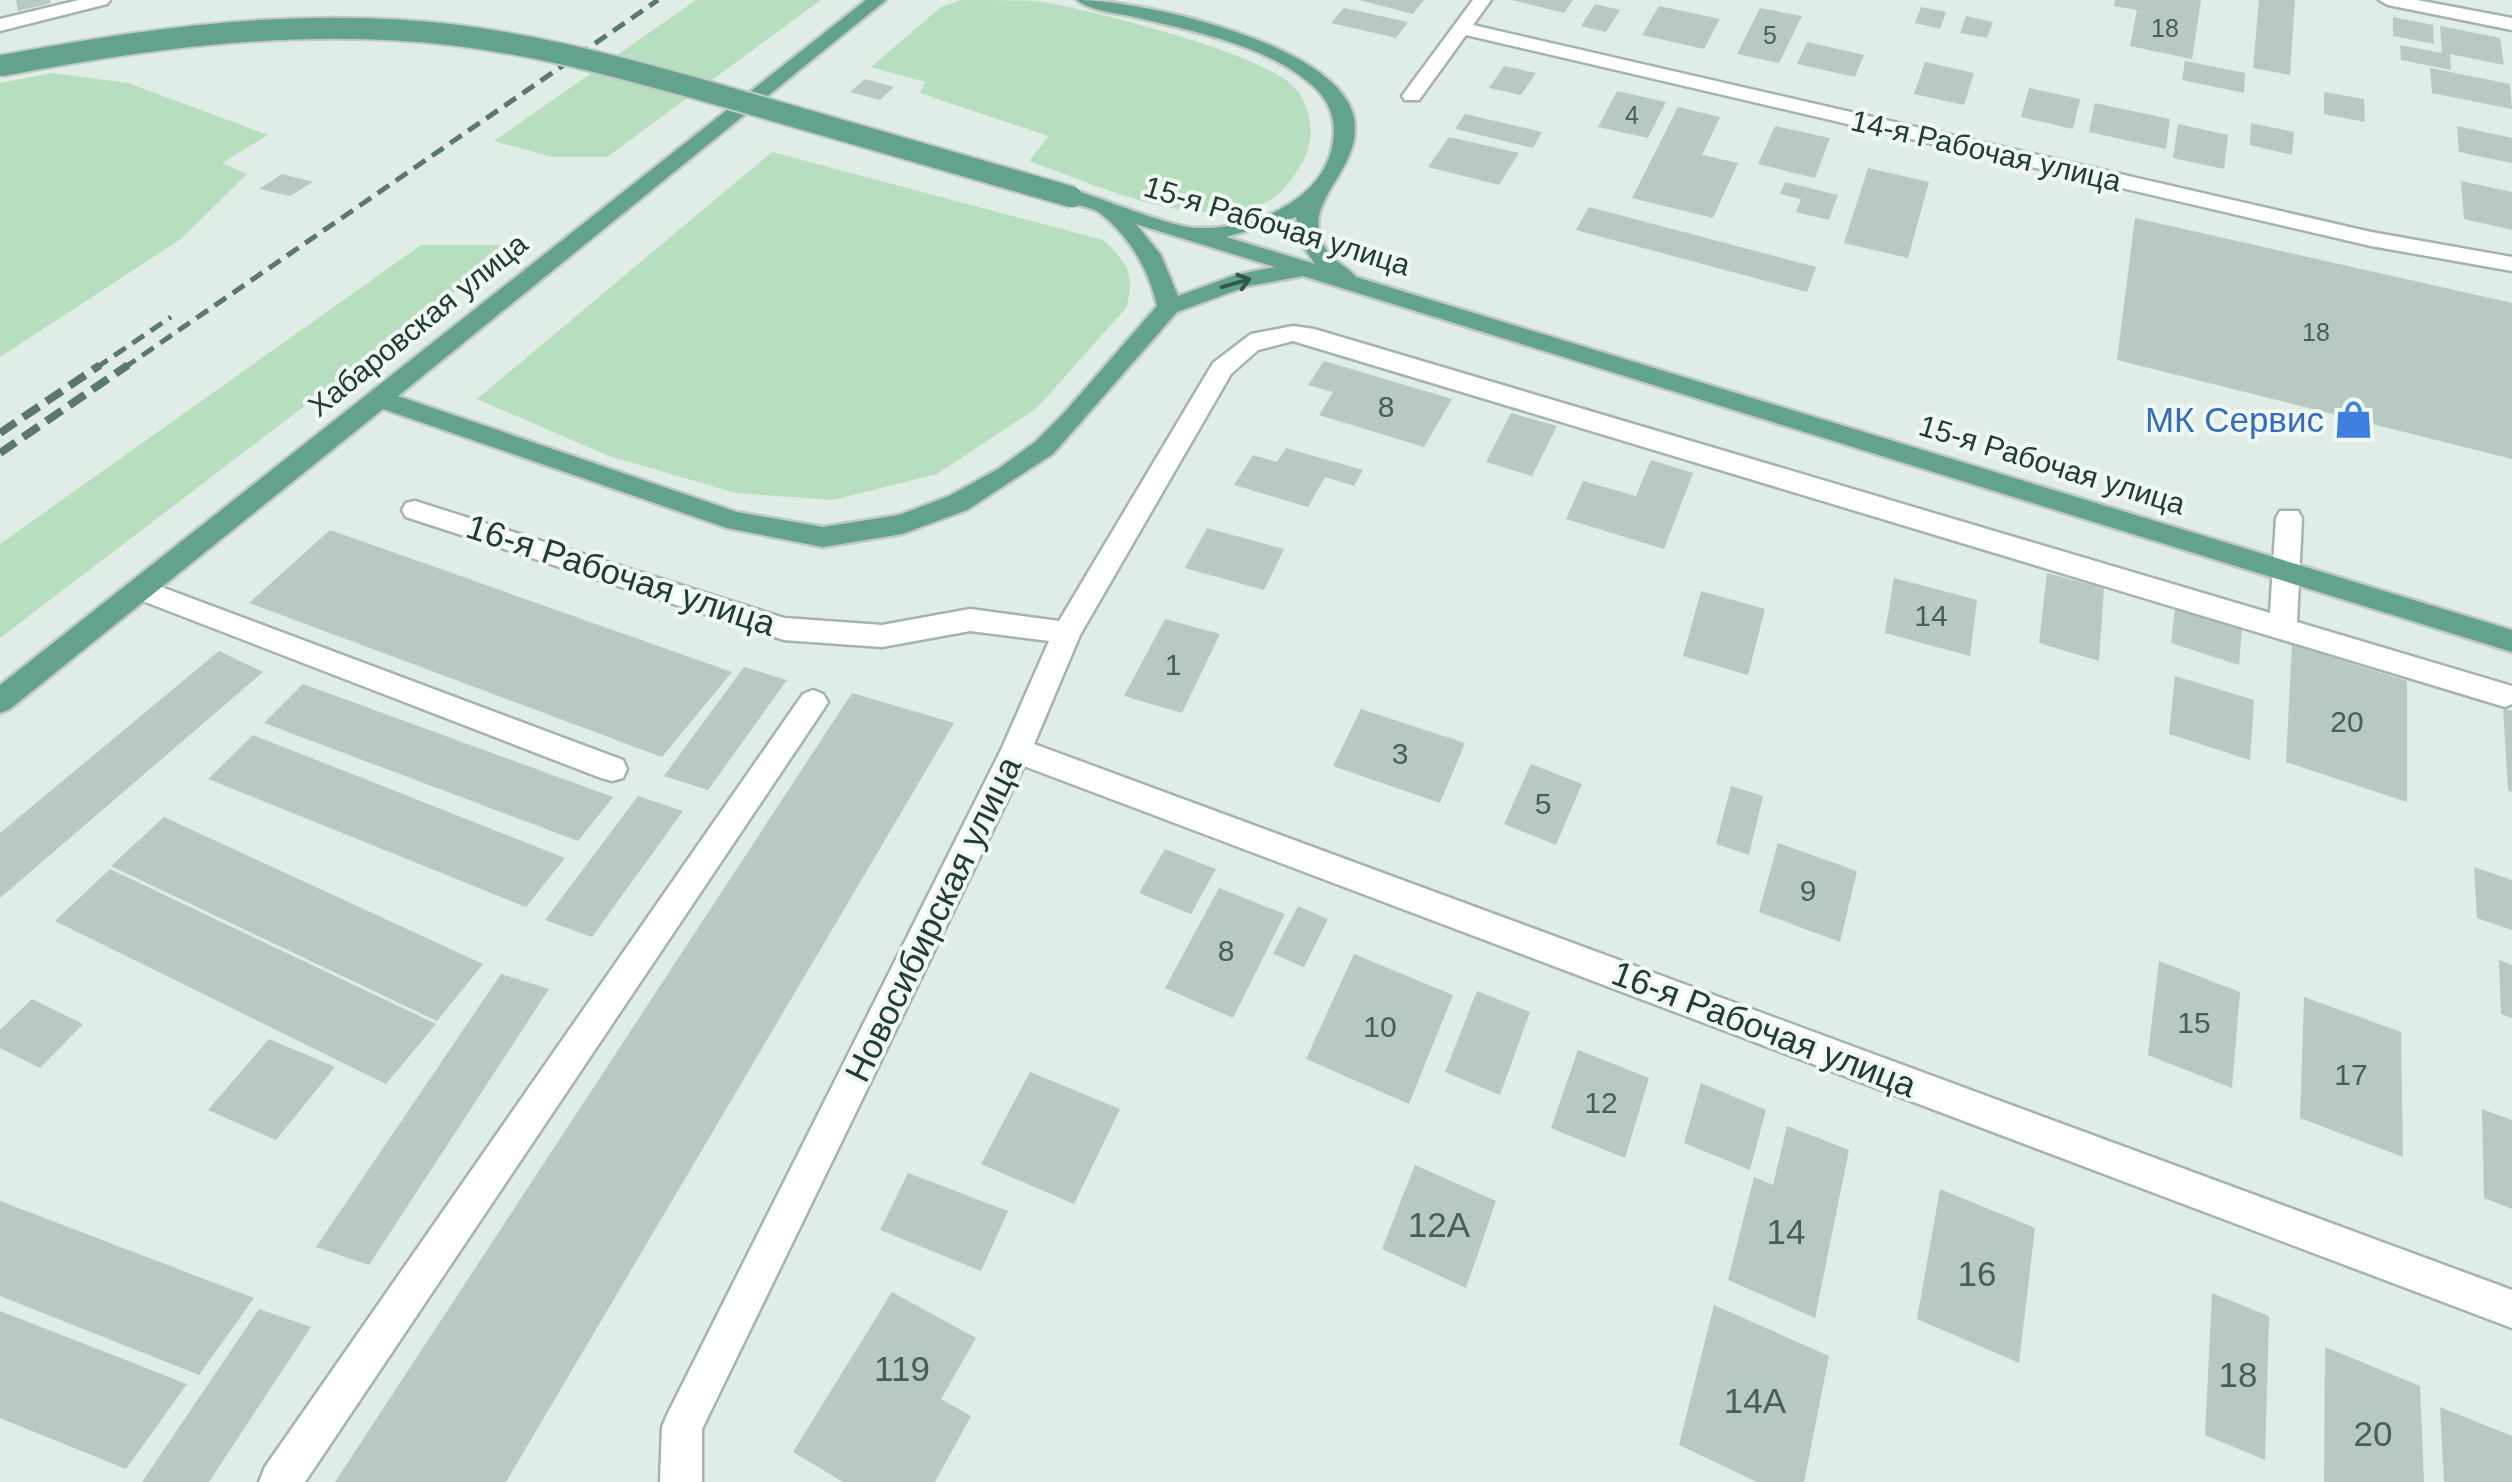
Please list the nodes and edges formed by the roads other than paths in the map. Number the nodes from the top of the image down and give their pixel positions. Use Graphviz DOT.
graph roads {
  1 [pos="101,0"];
  2 [pos="877,0"];
  3 [pos="1086,0"];
  4 [pos="1482,0"];
  5 [pos="2388,0"];
  6 [pos="2512,24"];
  7 [pos="0,25"];
  8 [pos="1462,28"];
  9 [pos="0,66"];
  10 [pos="1412,96"];
  11 [pos="1308,201"];
  12 [pos="1104,208"];
  13 [pos="1193,234"];
  14 [pos="2512,264"];
  15 [pos="1306,269"];
  16 [pos="1360,286"];
  17 [pos="1168,307"];
  18 [pos="378,398"];
  19 [pos="414,510"];
  20 [pos="2289,518"];
  21 [pos="2287,571"];
  22 [pos="140,589"];
  23 [pos="2284,629"];
  24 [pos="1067,632"];
  25 [pos="2512,641"];
  26 [pos="2505,695"];
  27 [pos="0,701"];
  28 [pos="813,702"];
  29 [pos="1016,750"];
  30 [pos="612,769"];
  31 [pos="2512,1309"];
  32 [pos="280,1482"];
  33 [pos="681,1482"];
  1 -- 7 [label="street"];
  2 -- 18 [label="main road, Хабаровская улица"];
  3 -- 11 [label="main road"];
  4 -- 8 [label="street"];
  5 -- 6 [label="street"];
  8 -- 10 [label="street"];
  8 -- 14 [label="street, 14-я Рабочая улица"];
  9 -- 12 [label="main road, 15-я Рабочая улица, bridge"];
  11 -- 13 [label="main road"];
  11 -- 16 [label="main road"];
  12 -- 13 [label="main road, 15-я Рабочая улица"];
  12 -- 17 [label="main road"];
  13 -- 15 [label="main road, 15-я Рабочая улица"];
  15 -- 16 [label="main road, 15-я Рабочая улица"];
  17 -- 15 [label="main road, one-way"];
  16 -- 21 [label="main road, 15-я Рабочая улица"];
  17 -- 18 [label="main road"];
  18 -- 22 [label="main road, Хабаровская улица"];
  19 -- 24 [label="street, 16-я Рабочая улица"];
  20 -- 21 [label="street"];
  21 -- 23 [label="street"];
  21 -- 25 [label="main road, 15-я Рабочая улица"];
  22 -- 27 [label="main road, Хабаровская улица"];
  22 -- 30 [label="street"];
  23 -- 24 [label="street, Новосибирская улица"];
  23 -- 26 [label="street, Новосибирская улица"];
  24 -- 29 [label="street, Новосибирская улица"];
  28 -- 32 [label="street"];
  29 -- 31 [label="street, 16-я Рабочая улица"];
  29 -- 33 [label="street, Новосибирская улица"];
}
